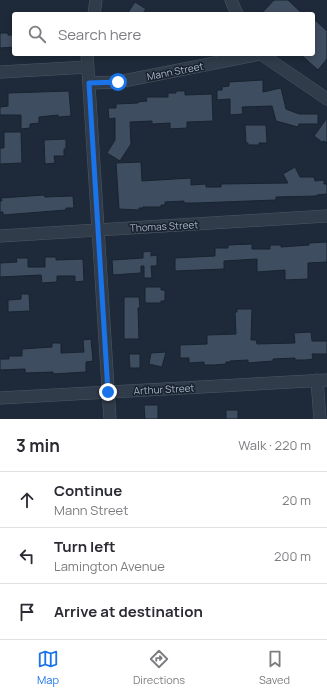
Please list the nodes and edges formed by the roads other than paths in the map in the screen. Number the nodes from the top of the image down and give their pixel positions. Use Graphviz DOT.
graph roads {
  1 [pos="96,0"];
  2 [pos="231,0"];
  3 [pos="94,12"];
  4 [pos="236,12"];
  5 [pos="87,56"];
  6 [pos="251,56"];
  7 [pos="264,56"];
  8 [pos="88,67"];
  9 [pos="0,72"];
  10 [pos="89,83"];
  11 [pos="327,99"];
  12 [pos="327,216"];
  13 [pos="98,230"];
  14 [pos="0,236"];
  15 [pos="322,380"];
  16 [pos="108,392"];
  17 [pos="0,398"];
  18 [pos="110,419"];
  19 [pos="320,419"];
  1 -- 3 [label="street"];
  2 -- 4 [label="street"];
  5 -- 8 [label="street"];
  6 -- 10 [label="street, Mann Street"];
  7 -- 11 [label="street, Mann Street"];
  8 -- 9 [label="street"];
  8 -- 10 [label="street"];
  10 -- 13 [label="street"];
  12 -- 13 [label="street, Thomas Street"];
  13 -- 14 [label="street, Thomas Street"];
  13 -- 16 [label="street"];
  15 -- 16 [label="street, Arthur Street"];
  15 -- 19 [label="street"];
  16 -- 17 [label="street, Arthur Street"];
  16 -- 18 [label="street"];
}
